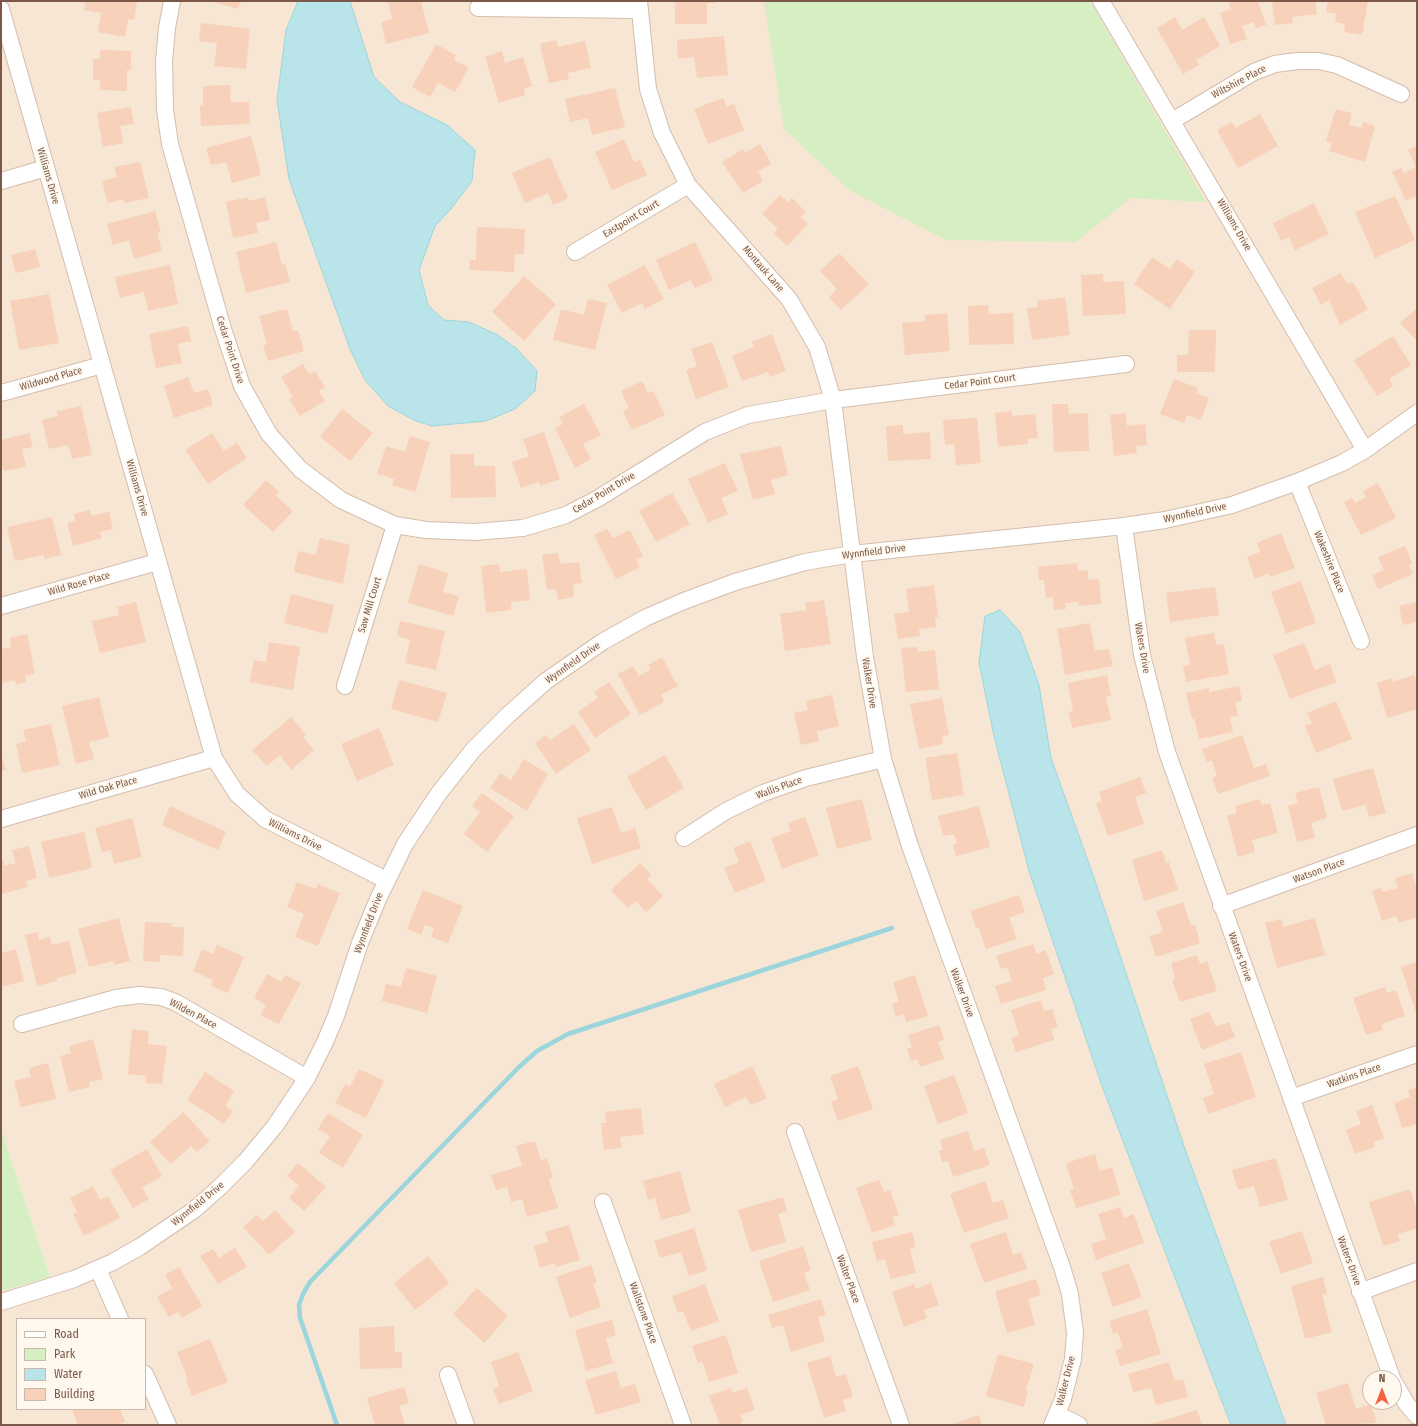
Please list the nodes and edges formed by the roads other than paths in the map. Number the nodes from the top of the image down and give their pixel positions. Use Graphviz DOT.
graph roads {
  1 [pos="172,1"];
  2 [pos="1101,1"];
  3 [pos="639,6"];
  4 [pos="478,8"];
  5 [pos="1,10"];
  6 [pos="1401,94"];
  7 [pos="1172,121"];
  8 [pos="46,168"];
  9 [pos="1,181"];
  10 [pos="688,185"];
  11 [pos="575,252"];
  12 [pos="1126,364"];
  13 [pos="102,365"];
  14 [pos="1,393"];
  15 [pos="833,400"];
  16 [pos="1417,413"];
  17 [pos="1365,450"];
  18 [pos="1297,482"];
  19 [pos="395,525"];
  20 [pos="1124,526"];
  21 [pos="852,554"];
  22 [pos="157,562"];
  23 [pos="1,606"];
  24 [pos="1361,641"];
  25 [pos="345,686"];
  26 [pos="214,758"];
  27 [pos="883,759"];
  28 [pos="1,819"];
  29 [pos="1417,835"];
  30 [pos="684,838"];
  31 [pos="386,880"];
  32 [pos="1221,906"];
  33 [pos="22,1024"];
  34 [pos="1417,1054"];
  35 [pos="307,1078"];
  36 [pos="1291,1098"];
  37 [pos="795,1132"];
  38 [pos="603,1202"];
  39 [pos="98,1269"];
  40 [pos="1417,1271"];
  41 [pos="1360,1292"];
  42 [pos="1,1302"];
  43 [pos="120,1318"];
  44 [pos="1389,1370"];
  45 [pos="448,1375"];
  46 [pos="146,1376"];
  47 [pos="1402,1396"];
  48 [pos="1417,1416"];
  49 [pos="1055,1420"];
  50 [pos="168,1425"];
  51 [pos="466,1425"];
  52 [pos="683,1425"];
  53 [pos="901,1425"];
  54 [pos="1079,1425"];
  1 -- 19 [label="street, Cedar Point Drive"];
  2 -- 7 [label="street, Williams Drive"];
  3 -- 4 [label="street"];
  3 -- 10 [label="street, Montauk Lane"];
  5 -- 8 [label="street, Williams Drive"];
  6 -- 7 [label="street, Wiltshire Place"];
  7 -- 17 [label="street, Williams Drive"];
  8 -- 9 [label="street"];
  8 -- 13 [label="street, Williams Drive"];
  10 -- 11 [label="street, Eastpoint Court"];
  10 -- 15 [label="street, Montauk Lane"];
  12 -- 15 [label="street, Cedar Point Court"];
  13 -- 14 [label="street, Wildwood Place"];
  13 -- 22 [label="street, Williams Drive"];
  15 -- 19 [label="street, Cedar Point Drive"];
  15 -- 21 [label="street, Montauk Lane"];
  16 -- 17 [label="street, Wynnfield Drive"];
  17 -- 18 [label="street, Wynnfield Drive"];
  18 -- 20 [label="street, Wynnfield Drive"];
  18 -- 24 [label="street, Wakeshire Place"];
  19 -- 25 [label="street, Saw Mill Court"];
  20 -- 21 [label="street, Wynnfield Drive"];
  20 -- 32 [label="street, Waters Drive"];
  21 -- 27 [label="street, Walker Drive"];
  21 -- 31 [label="street, Wynnfield Drive"];
  22 -- 23 [label="street, Wild Rose Place"];
  22 -- 26 [label="street, Williams Drive"];
  26 -- 28 [label="street, Wild Oak Place"];
  26 -- 31 [label="street, Williams Drive"];
  27 -- 30 [label="street, Wallis Place"];
  27 -- 49 [label="street, Walker Drive"];
  29 -- 32 [label="street, Watson Place"];
  31 -- 35 [label="street, Wynnfield Drive"];
  32 -- 36 [label="street, Waters Drive"];
  33 -- 35 [label="street, Wilden Place"];
  34 -- 36 [label="street, Watkins Place"];
  35 -- 39 [label="street, Wynnfield Drive"];
  36 -- 41 [label="street, Waters Drive"];
  37 -- 53 [label="street, Walter Place"];
  38 -- 52 [label="street, Wallstone Place"];
  39 -- 42 [label="street, Wynnfield Drive"];
  39 -- 43 [label="street"];
  40 -- 41 [label="street"];
  41 -- 44 [label="street, Waters Drive"];
  45 -- 51 [label="street"];
  46 -- 50 [label="street"];
  47 -- 48 [label="street"];
  49 -- 54 [label="street"];
}
